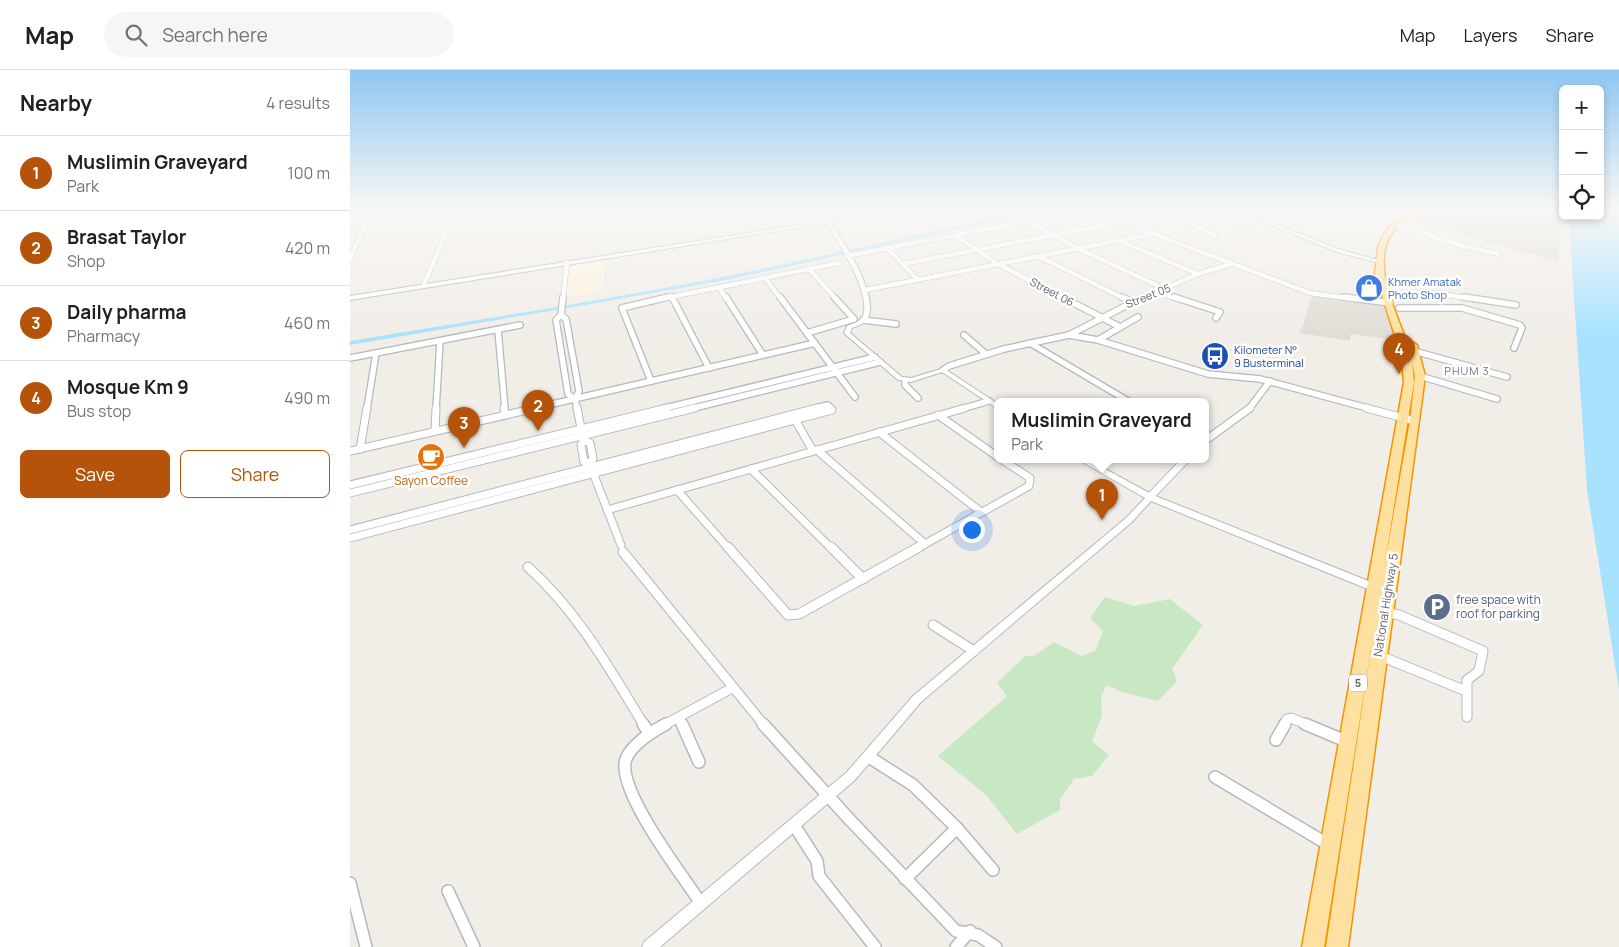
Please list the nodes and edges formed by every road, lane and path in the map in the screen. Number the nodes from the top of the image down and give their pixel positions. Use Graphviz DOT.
graph roads {
  1 [pos="438,251"];
  2 [pos="646,251"];
  3 [pos="844,251"];
  4 [pos="867,251"];
  5 [pos="890,251"];
  6 [pos="967,251"];
  7 [pos="979,251"];
  8 [pos="1064,251"];
  9 [pos="1085,251"];
  10 [pos="1144,251"];
  11 [pos="1197,251"];
  12 [pos="1343,251"];
  13 [pos="1382,251"];
  14 [pos="1485,251"];
  15 [pos="846,254"];
  16 [pos="1498,254"];
  17 [pos="1038,256"];
  18 [pos="567,263"];
  19 [pos="839,263"];
  20 [pos="1380,263"];
  21 [pos="903,264"];
  22 [pos="998,264"];
  23 [pos="1231,264"];
  24 [pos="809,269"];
  25 [pos="1198,274"];
  26 [pos="766,278"];
  27 [pos="918,280"];
  28 [pos="424,284"];
  29 [pos="719,287"];
  30 [pos="1167,288"];
  31 [pos="865,290"];
  32 [pos="1157,292"];
  33 [pos="671,296"];
  34 [pos="350,297"];
  35 [pos="1392,299"];
  36 [pos="1132,302"];
  37 [pos="1516,305"];
  38 [pos="1399,308"];
  39 [pos="560,313"];
  40 [pos="1100,317"];
  41 [pos="1138,317"];
  42 [pos="1216,318"];
  43 [pos="862,320"];
  44 [pos="896,324"];
  45 [pos="520,325"];
  46 [pos="568,328"];
  47 [pos="1120,328"];
  48 [pos="498,330"];
  49 [pos="558,330"];
  50 [pos="807,333"];
  51 [pos="964,335"];
  52 [pos="1069,335"];
  53 [pos="1098,340"];
  54 [pos="440,341"];
  55 [pos="815,343"];
  56 [pos="1030,343"];
  57 [pos="571,348"];
  58 [pos="1514,348"];
  59 [pos="561,350"];
  60 [pos="1414,350"];
  61 [pos="376,353"];
  62 [pos="986,354"];
  63 [pos="763,355"];
  64 [pos="350,358"];
  65 [pos="877,360"];
  66 [pos="1412,360"];
  67 [pos="709,368"];
  68 [pos="837,370"];
  69 [pos="943,370"];
  70 [pos="1420,376"];
  71 [pos="1507,377"];
  72 [pos="905,380"];
  73 [pos="651,381"];
  74 [pos="1270,381"];
  75 [pos="855,397"];
  76 [pos="918,398"];
  77 [pos="1123,398"];
  78 [pos="575,399"];
  79 [pos="1497,399"];
  80 [pos="989,401"];
  81 [pos="994,404"];
  82 [pos="504,415"];
  83 [pos="938,415"];
  84 [pos="1409,420"];
  85 [pos="435,431"];
  86 [pos="879,432"];
  87 [pos="583,435"];
  88 [pos="1209,438"];
  89 [pos="360,449"];
  90 [pos="350,451"];
  91 [pos="815,451"];
  92 [pos="994,454"];
  93 [pos="1007,463"];
  94 [pos="1088,463"];
  95 [pos="1182,463"];
  96 [pos="439,467"];
  97 [pos="591,468"];
  98 [pos="751,469"];
  99 [pos="350,485"];
  100 [pos="677,490"];
  101 [pos="350,493"];
  102 [pos="1150,497"];
  103 [pos="471,502"];
  104 [pos="607,510"];
  105 [pos="981,512"];
  106 [pos="350,530"];
  107 [pos="350,538"];
  108 [pos="925,544"];
  109 [pos="528,566"];
  110 [pos="863,579"];
  111 [pos="1380,590"];
  112 [pos="1385,612"];
  113 [pos="933,625"];
  114 [pos="974,651"];
  115 [pos="1378,655"];
  116 [pos="732,688"];
  117 [pos="1466,691"];
  118 [pos="1467,717"];
  119 [pos="679,718"];
  120 [pos="649,733"];
  121 [pos="1276,740"];
  122 [pos="1348,742"];
  123 [pos="868,757"];
  124 [pos="699,762"];
  125 [pos="1215,777"];
  126 [pos="827,796"];
  127 [pos="794,825"];
  128 [pos="957,828"];
  129 [pos="1329,846"];
  130 [pos="993,870"];
  131 [pos="905,879"];
  132 [pos="350,883"];
  133 [pos="448,891"];
  134 [pos="701,903"];
  135 [pos="970,931"];
  136 [pos="366,947"];
  137 [pos="474,947"];
  138 [pos="649,947"];
  139 [pos="875,947"];
  140 [pos="956,947"];
  141 [pos="996,947"];
  142 [pos="1313,947"];
  143 [pos="1336,947"];
  1 -- 28 [label="street"];
  2 -- 18 [label="main road"];
  3 -- 15 [label="street"];
  4 -- 15 [label="street"];
  5 -- 21 [label="street"];
  6 -- 21 [label="street"];
  7 -- 22 [label="street, Street 06"];
  8 -- 17 [label="street"];
  9 -- 30 [label="street"];
  10 -- 25 [label="street"];
  11 -- 23 [label="street"];
  12 -- 20 [label="main road"];
  13 -- 20 [label="highway"];
  14 -- 16 [label="street"];
  15 -- 31 [label="street"];
  17 -- 22 [label="street"];
  17 -- 36 [label="street"];
  18 -- 28 [label="main road"];
  18 -- 34 [label="main road"];
  18 -- 39 [label="street"];
  19 -- 24 [label="street"];
  20 -- 35 [label="highway, National Highway 5 / 5"];
  21 -- 27 [label="street"];
  22 -- 27 [label="street"];
  22 -- 40 [label="street, Street 06"];
  23 -- 25 [label="street, Street 05"];
  23 -- 35 [label="street"];
  24 -- 26 [label="street"];
  24 -- 50 [label="street"];
  25 -- 30 [label="street, Street 05"];
  26 -- 29 [label="street"];
  26 -- 50 [label="street"];
  27 -- 31 [label="street"];
  28 -- 34 [label="main road"];
  29 -- 33 [label="street"];
  29 -- 63 [label="street"];
  30 -- 32 [label="street, Street 05"];
  31 -- 43 [label="street"];
  32 -- 36 [label="street, Street 05"];
  32 -- 42 [label="street"];
  33 -- 67 [label="street"];
  33 -- 73 [label="street"];
  35 -- 37 [label="street"];
  35 -- 38 [label="highway, National Highway 5 / 5"];
  35 -- 66 [label="highway, National Highway 5 / 5"];
  36 -- 40 [label="street, Street 05"];
  38 -- 58 [label="street"];
  38 -- 60 [label="highway, National Highway 5 / 5"];
  39 -- 46 [label="street"];
  39 -- 49 [label="street"];
  40 -- 47 [label="street, Street 06"];
  40 -- 52 [label="street, Street 05"];
  41 -- 47 [label="street"];
  43 -- 44 [label="street"];
  43 -- 65 [label="street"];
  45 -- 48 [label="street"];
  46 -- 49 [label="street"];
  46 -- 57 [label="street"];
  47 -- 53 [label="street"];
  48 -- 54 [label="street"];
  48 -- 82 [label="street"];
  49 -- 59 [label="street"];
  50 -- 55 [label="street"];
  51 -- 62 [label="street"];
  52 -- 53 [label="street"];
  52 -- 56 [label="street"];
  53 -- 74 [label="street"];
  54 -- 61 [label="street"];
  54 -- 85 [label="street"];
  55 -- 63 [label="street"];
  55 -- 68 [label="street"];
  56 -- 62 [label="street"];
  56 -- 77 [label="street"];
  57 -- 59 [label="street"];
  57 -- 78 [label="street"];
  59 -- 78 [label="street"];
  60 -- 66 [label="highway, National Highway 5 / 5"];
  60 -- 71 [label="street"];
  61 -- 64 [label="street"];
  61 -- 89 [label="street"];
  62 -- 69 [label="street"];
  63 -- 67 [label="street"];
  65 -- 68 [label="street"];
  65 -- 72 [label="street"];
  66 -- 70 [label="highway, National Highway 5 / 5"];
  66 -- 84 [label="highway, National Highway 5 / 5"];
  67 -- 73 [label="street"];
  68 -- 75 [label="street"];
  68 -- 87 [label="street"];
  69 -- 72 [label="street"];
  69 -- 80 [label="street"];
  70 -- 79 [label="street"];
  70 -- 84 [label="highway, National Highway 5 / 5"];
  72 -- 76 [label="street"];
  73 -- 78 [label="street"];
  74 -- 84 [label="street"];
  74 -- 88 [label="street"];
  78 -- 82 [label="street"];
  78 -- 87 [label="street"];
  80 -- 81 [label="street"];
  80 -- 83 [label="street"];
  82 -- 85 [label="street"];
  83 -- 86 [label="street"];
  83 -- 92 [label="street"];
  84 -- 111 [label="highway, National Highway 5 / 5"];
  85 -- 89 [label="street"];
  86 -- 91 [label="street"];
  86 -- 105 [label="street"];
  87 -- 96 [label="street"];
  87 -- 97 [label="street"];
  89 -- 90 [label="street"];
  91 -- 97 [label="street"];
  91 -- 98 [label="street"];
  91 -- 108 [label="street"];
  93 -- 105 [label="street"];
  94 -- 102 [label="street"];
  95 -- 102 [label="street"];
  96 -- 99 [label="street"];
  96 -- 101 [label="street"];
  97 -- 103 [label="street"];
  97 -- 104 [label="street"];
  98 -- 100 [label="street"];
  98 -- 110 [label="street"];
  100 -- 104 [label="street"];
  100 -- 110 [label="street"];
  102 -- 111 [label="street"];
  102 -- 114 [label="street"];
  103 -- 106 [label="street"];
  103 -- 107 [label="street"];
  104 -- 116 [label="street"];
  105 -- 108 [label="street"];
  108 -- 110 [label="street"];
  109 -- 120 [label="street"];
  111 -- 112 [label="highway, National Highway 5 / 5"];
  111 -- 122 [label="highway, National Highway 5 / 5"];
  112 -- 115 [label="highway, National Highway 5 / 5"];
  112 -- 117 [label="street"];
  113 -- 114 [label="street"];
  114 -- 123 [label="street"];
  115 -- 117 [label="street"];
  115 -- 143 [label="highway, National Highway 5 / 5"];
  116 -- 119 [label="street"];
  116 -- 126 [label="street"];
  117 -- 118 [label="street"];
  119 -- 120 [label="street"];
  119 -- 124 [label="street"];
  120 -- 134 [label="street"];
  121 -- 122 [label="street"];
  122 -- 129 [label="highway, National Highway 5 / 5"];
  123 -- 126 [label="street"];
  123 -- 128 [label="street"];
  125 -- 129 [label="street"];
  126 -- 127 [label="street"];
  126 -- 131 [label="street"];
  127 -- 134 [label="street"];
  127 -- 139 [label="street"];
  128 -- 130 [label="street"];
  128 -- 131 [label="street"];
  129 -- 142 [label="highway, National Highway 5 / 5"];
  131 -- 135 [label="street"];
  132 -- 136 [label="street"];
  133 -- 137 [label="street"];
  134 -- 138 [label="street"];
  135 -- 140 [label="street"];
  135 -- 141 [label="street"];
}
